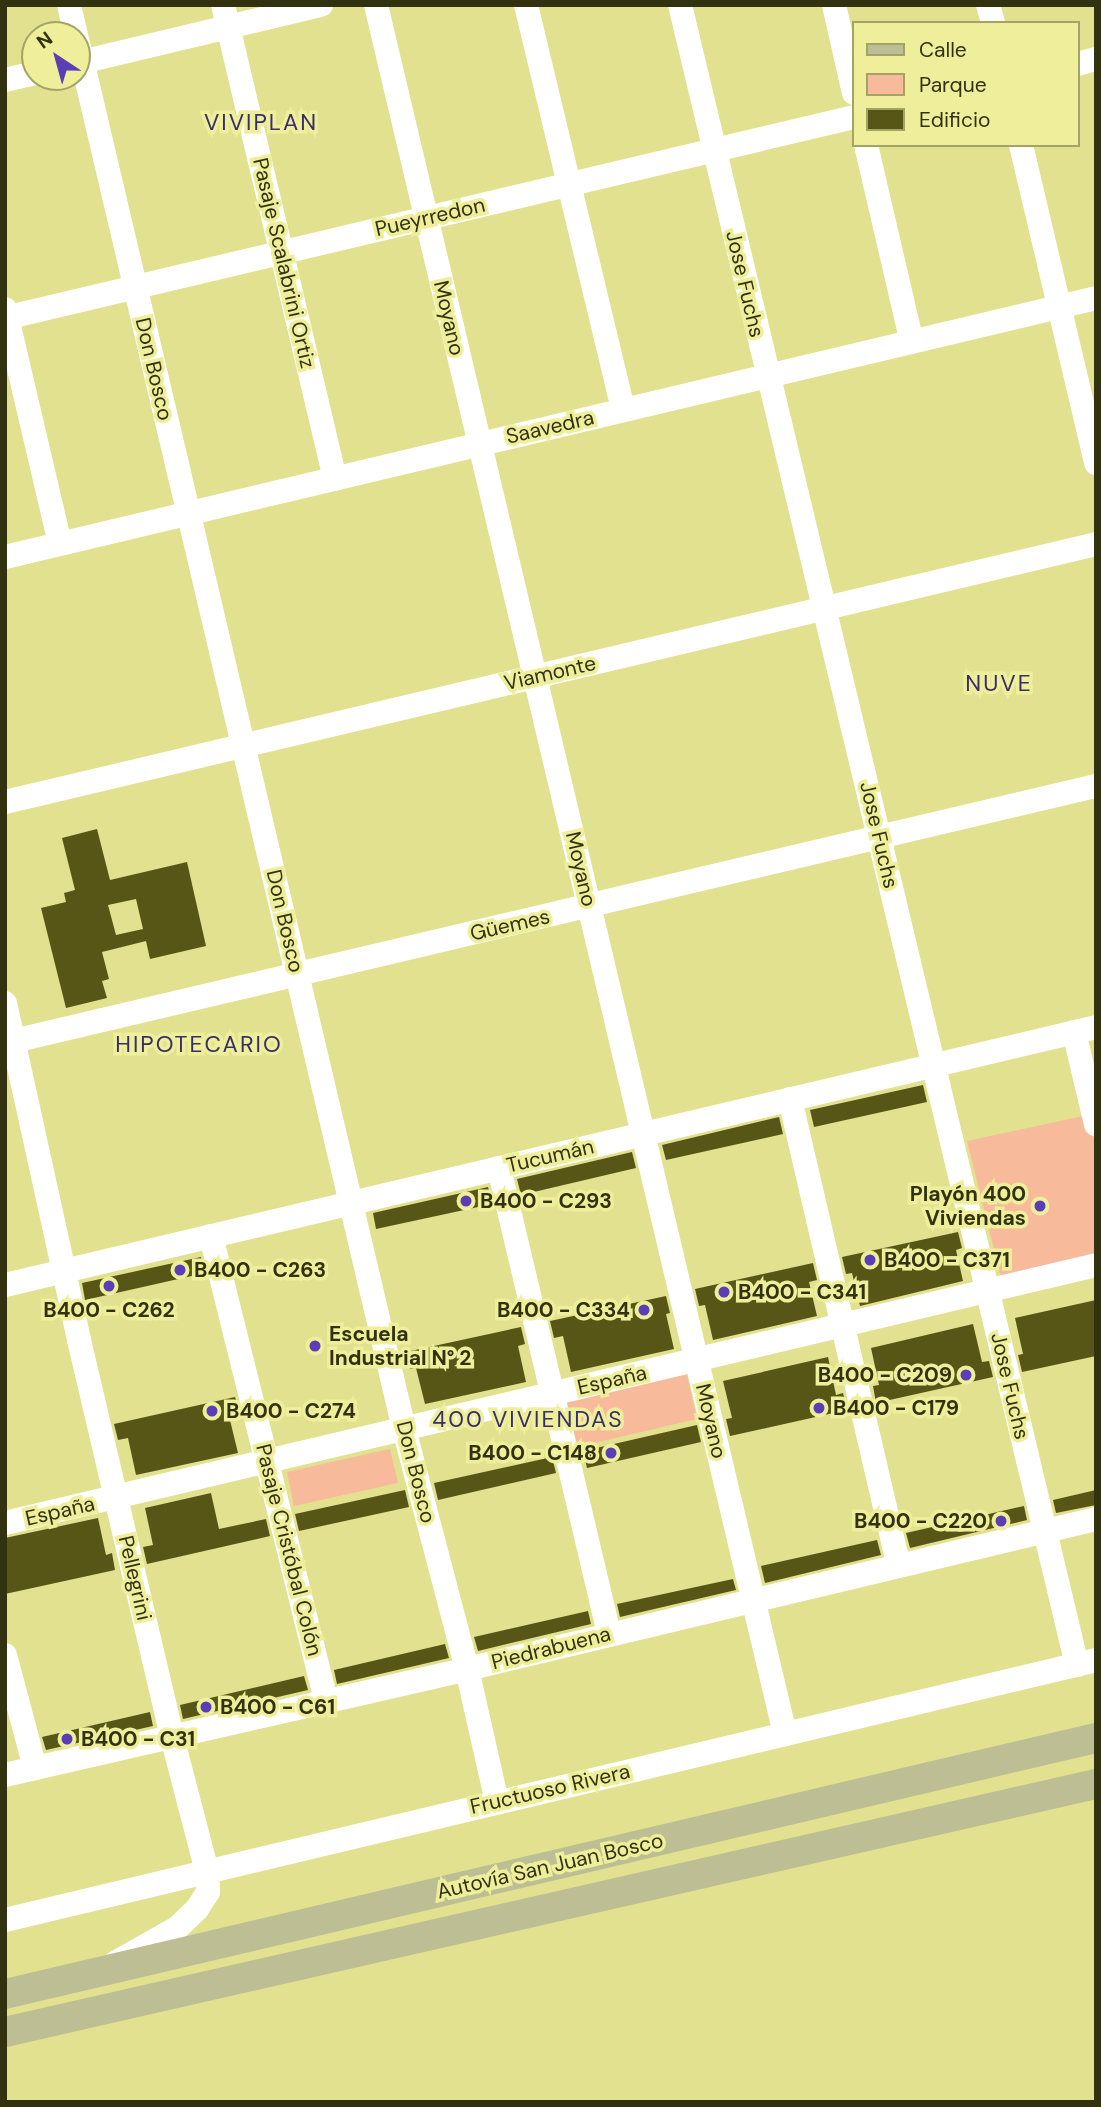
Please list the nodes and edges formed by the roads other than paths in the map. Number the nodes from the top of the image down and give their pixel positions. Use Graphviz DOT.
graph roads {
  1 [pos="321,5"];
  2 [pos="376,5"];
  3 [pos="526,5"];
  4 [pos="680,5"];
  5 [pos="835,5"];
  6 [pos="226,16"];
  7 [pos="91,47"];
  8 [pos="852,84"];
  9 [pos="88,91"];
  10 [pos="852,117"];
  11 [pos="866,147"];
  12 [pos="1021,147"];
  13 [pos="714,150"];
  14 [pos="569,184"];
  15 [pos="426,218"];
  16 [pos="281,253"];
  17 [pos="135,287"];
  18 [pos="1096,298"];
  19 [pos="1059,307"];
  20 [pos="6,315"];
  21 [pos="912,341"];
  22 [pos="767,376"];
  23 [pos="623,410"];
  24 [pos="479,444"];
  25 [pos="1096,463"];
  26 [pos="335,479"];
  27 [pos="188,514"];
  28 [pos="60,544"];
  29 [pos="1096,544"];
  30 [pos="5,557"];
  31 [pos="826,608"];
  32 [pos="536,676"];
  33 [pos="245,745"];
  34 [pos="1096,786"];
  35 [pos="5,802"];
  36 [pos="880,838"];
  37 [pos="590,906"];
  38 [pos="298,975"];
  39 [pos="5,1003"];
  40 [pos="1085,1030"];
  41 [pos="9,1042"];
  42 [pos="934,1065"];
  43 [pos="790,1099"];
  44 [pos="1096,1124"];
  45 [pos="644,1134"];
  46 [pos="499,1168"];
  47 [pos="352,1203"];
  48 [pos="211,1236"];
  49 [pos="1096,1265"];
  50 [pos="63,1271"];
  51 [pos="5,1285"];
  52 [pos="987,1291"];
  53 [pos="842,1325"];
  54 [pos="696,1360"];
  55 [pos="554,1393"];
  56 [pos="404,1429"];
  57 [pos="267,1464"];
  58 [pos="116,1497"];
  59 [pos="1096,1519"];
  60 [pos="5,1524"];
  61 [pos="1045,1531"];
  62 [pos="898,1564"];
  63 [pos="753,1600"];
  64 [pos="609,1634"];
  65 [pos="5,1655"];
  66 [pos="1086,1662"];
  67 [pos="467,1669"];
  68 [pos="326,1701"];
  69 [pos="785,1734"];
  70 [pos="172,1737"];
  71 [pos="1096,1738"];
  72 [pos="35,1768"];
  73 [pos="5,1775"];
  74 [pos="1096,1784"];
  75 [pos="497,1802"];
  76 [pos="207,1871"];
  77 [pos="5,1920"];
  78 [pos="96,1973"];
  79 [pos="5,1994"];
  80 [pos="5,2032"];
  1 -- 6 [label="street"];
  2 -- 15 [label="street, Moyano"];
  3 -- 14 [label="street"];
  4 -- 13 [label="street, Jose Fuchs"];
  5 -- 8 [label="street"];
  6 -- 7 [label="street"];
  6 -- 16 [label="street, Pasaje Scalabrini Ortiz"];
  9 -- 17 [label="street, Don Bosco"];
  10 -- 13 [label="street, Pueyrredon"];
  11 -- 21 [label="street"];
  12 -- 19 [label="street"];
  13 -- 14 [label="street, Pueyrredon"];
  13 -- 22 [label="street, Jose Fuchs"];
  14 -- 15 [label="street, Pueyrredon"];
  14 -- 23 [label="street"];
  15 -- 16 [label="street, Pueyrredon"];
  15 -- 24 [label="street, Moyano"];
  16 -- 17 [label="street, Pueyrredon"];
  16 -- 26 [label="street, Pasaje Scalabrini Ortiz"];
  17 -- 20 [label="street, Pueyrredon"];
  17 -- 27 [label="street, Don Bosco"];
  18 -- 19 [label="street, Saavedra"];
  19 -- 21 [label="street, Saavedra"];
  19 -- 25 [label="street"];
  20 -- 28 [label="street"];
  21 -- 22 [label="street, Saavedra"];
  22 -- 23 [label="street, Saavedra"];
  22 -- 31 [label="street, Jose Fuchs"];
  23 -- 24 [label="street, Saavedra"];
  24 -- 26 [label="street, Saavedra"];
  24 -- 32 [label="street, Moyano"];
  26 -- 27 [label="street, Saavedra"];
  27 -- 28 [label="street, Saavedra"];
  27 -- 33 [label="street, Don Bosco"];
  28 -- 30 [label="street, Saavedra"];
  29 -- 31 [label="street, Viamonte"];
  31 -- 32 [label="street, Viamonte"];
  31 -- 36 [label="street, Jose Fuchs"];
  32 -- 33 [label="street, Viamonte"];
  32 -- 37 [label="street, Moyano"];
  33 -- 35 [label="street, Viamonte"];
  33 -- 38 [label="street, Don Bosco"];
  34 -- 36 [label="street, Güemes"];
  36 -- 37 [label="street, Güemes"];
  36 -- 42 [label="street, Jose Fuchs"];
  37 -- 38 [label="street, Güemes"];
  37 -- 45 [label="street, Moyano"];
  38 -- 41 [label="street, Güemes"];
  38 -- 47 [label="street, Don Bosco"];
  39 -- 41 [label="street, Pellegrini"];
  40 -- 42 [label="street, Tucumán"];
  40 -- 44 [label="street"];
  41 -- 50 [label="street, Pellegrini"];
  42 -- 43 [label="street, Tucumán"];
  42 -- 52 [label="street, Jose Fuchs"];
  43 -- 45 [label="street, Tucumán"];
  43 -- 53 [label="street"];
  45 -- 46 [label="street, Tucumán"];
  45 -- 54 [label="street, Moyano"];
  46 -- 47 [label="street, Tucumán"];
  46 -- 55 [label="street"];
  47 -- 48 [label="street, Tucumán"];
  47 -- 56 [label="street, Don Bosco"];
  48 -- 50 [label="street, Tucumán"];
  48 -- 57 [label="street, Pasaje Cristóbal Colón"];
  49 -- 52 [label="street, España"];
  50 -- 51 [label="street, Tucumán"];
  50 -- 58 [label="street, Pellegrini"];
  52 -- 53 [label="street, España"];
  52 -- 61 [label="street, Jose Fuchs"];
  53 -- 54 [label="street, España"];
  53 -- 62 [label="street"];
  54 -- 55 [label="street, España"];
  54 -- 63 [label="street, Moyano"];
  55 -- 56 [label="street, España"];
  55 -- 64 [label="street"];
  56 -- 57 [label="street, España"];
  56 -- 67 [label="street, Don Bosco"];
  57 -- 58 [label="street, España"];
  57 -- 68 [label="street, Pasaje Cristóbal Colón"];
  58 -- 60 [label="street, España"];
  58 -- 70 [label="street, Pellegrini"];
  59 -- 61 [label="street, Piedrabuena"];
  61 -- 62 [label="street, Piedrabuena"];
  61 -- 66 [label="street, Jose Fuchs"];
  62 -- 63 [label="street, Piedrabuena"];
  63 -- 64 [label="street, Piedrabuena"];
  63 -- 69 [label="street, Moyano"];
  64 -- 67 [label="street, Piedrabuena"];
  65 -- 72 [label="street"];
  66 -- 69 [label="street, Fructuoso Rivera"];
  67 -- 68 [label="street, Piedrabuena"];
  67 -- 75 [label="street, Don Bosco"];
  68 -- 70 [label="street, Piedrabuena"];
  69 -- 75 [label="street, Fructuoso Rivera"];
  70 -- 72 [label="street, Piedrabuena"];
  70 -- 76 [label="street, Pellegrini"];
  71 -- 78 [label="main road, Autovía San Juan Bosco"];
  72 -- 73 [label="street, Piedrabuena"];
  74 -- 80 [label="main road, Autovía San Juan Bosco"];
  75 -- 76 [label="street, Fructuoso Rivera"];
  76 -- 77 [label="street, Fructuoso Rivera"];
  76 -- 78 [label="street, Pellegrini"];
  78 -- 79 [label="main road, Autovía San Juan Bosco"];
}
